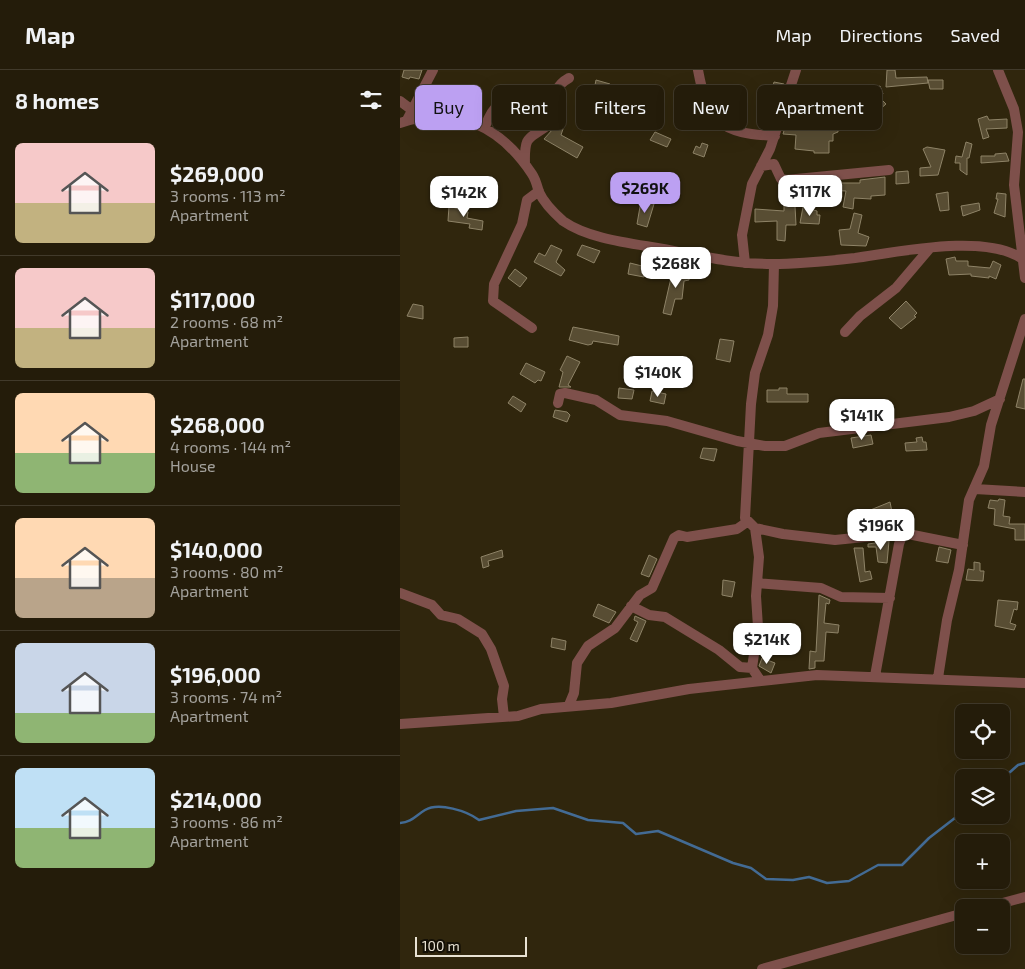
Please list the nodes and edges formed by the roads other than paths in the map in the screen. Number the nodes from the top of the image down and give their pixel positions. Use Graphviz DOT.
graph roads {
  1 [pos="433,70"];
  2 [pos="698,70"];
  3 [pos="796,70"];
  4 [pos="998,70"];
  5 [pos="569,78"];
  6 [pos="559,85"];
  7 [pos="400,102"];
  8 [pos="412,110"];
  9 [pos="492,112"];
  10 [pos="404,121"];
  11 [pos="485,127"];
  12 [pos="540,130"];
  13 [pos="775,136"];
  14 [pos="1021,154"];
  15 [pos="525,164"];
  16 [pos="761,166"];
  17 [pos="889,170"];
  18 [pos="539,191"];
  19 [pos="930,248"];
  20 [pos="1024,260"];
  21 [pos="745,263"];
  22 [pos="774,264"];
  23 [pos="1025,278"];
  24 [pos="1025,319"];
  25 [pos="532,328"];
  26 [pos="845,332"];
  27 [pos="1000,399"];
  28 [pos="558,403"];
  29 [pos="749,443"];
  30 [pos="975,489"];
  31 [pos="1025,492"];
  32 [pos="751,525"];
  33 [pos="903,533"];
  34 [pos="963,545"];
  35 [pos="757,582"];
  36 [pos="400,593"];
  37 [pos="890,598"];
  38 [pos="631,606"];
  39 [pos="752,668"];
  40 [pos="875,676"];
  41 [pos="938,678"];
  42 [pos="760,680"];
  43 [pos="1025,683"];
  44 [pos="569,705"];
  45 [pos="504,717"];
  46 [pos="400,724"];
  47 [pos="1025,897"];
  48 [pos="1010,901"];
  49 [pos="955,915"];
  50 [pos="762,969"];
  1 -- 8 [label="street"];
  2 -- 13 [label="street"];
  3 -- 13 [label="street"];
  4 -- 14 [label="street"];
  5 -- 6 [label="street"];
  7 -- 8 [label="street"];
  8 -- 10 [label="street"];
  9 -- 11 [label="street"];
  10 -- 11 [label="street"];
  11 -- 15 [label="street"];
  12 -- 15 [label="street"];
  13 -- 16 [label="street"];
  14 -- 20 [label="street"];
  15 -- 18 [label="street"];
  16 -- 17 [label="street"];
  16 -- 21 [label="street"];
  18 -- 21 [label="street"];
  18 -- 25 [label="street"];
  19 -- 20 [label="street"];
  19 -- 22 [label="street"];
  19 -- 26 [label="street"];
  20 -- 23 [label="street"];
  21 -- 22 [label="street"];
  22 -- 29 [label="street"];
  24 -- 27 [label="street"];
  27 -- 29 [label="street"];
  27 -- 30 [label="street"];
  28 -- 29 [label="street"];
  29 -- 32 [label="street"];
  30 -- 31 [label="street"];
  30 -- 34 [label="street"];
  32 -- 33 [label="street"];
  32 -- 35 [label="street"];
  32 -- 38 [label="street"];
  33 -- 34 [label="street"];
  33 -- 37 [label="street"];
  34 -- 41 [label="street"];
  35 -- 37 [label="street"];
  35 -- 39 [label="street"];
  36 -- 45 [label="street"];
  37 -- 40 [label="street"];
  38 -- 39 [label="street"];
  38 -- 44 [label="street"];
  39 -- 42 [label="street"];
  40 -- 41 [label="street"];
  40 -- 42 [label="street"];
  41 -- 43 [label="street"];
  42 -- 44 [label="street"];
  44 -- 45 [label="street"];
  45 -- 46 [label="street"];
  47 -- 48 [label="street"];
  49 -- 50 [label="street"];
}
